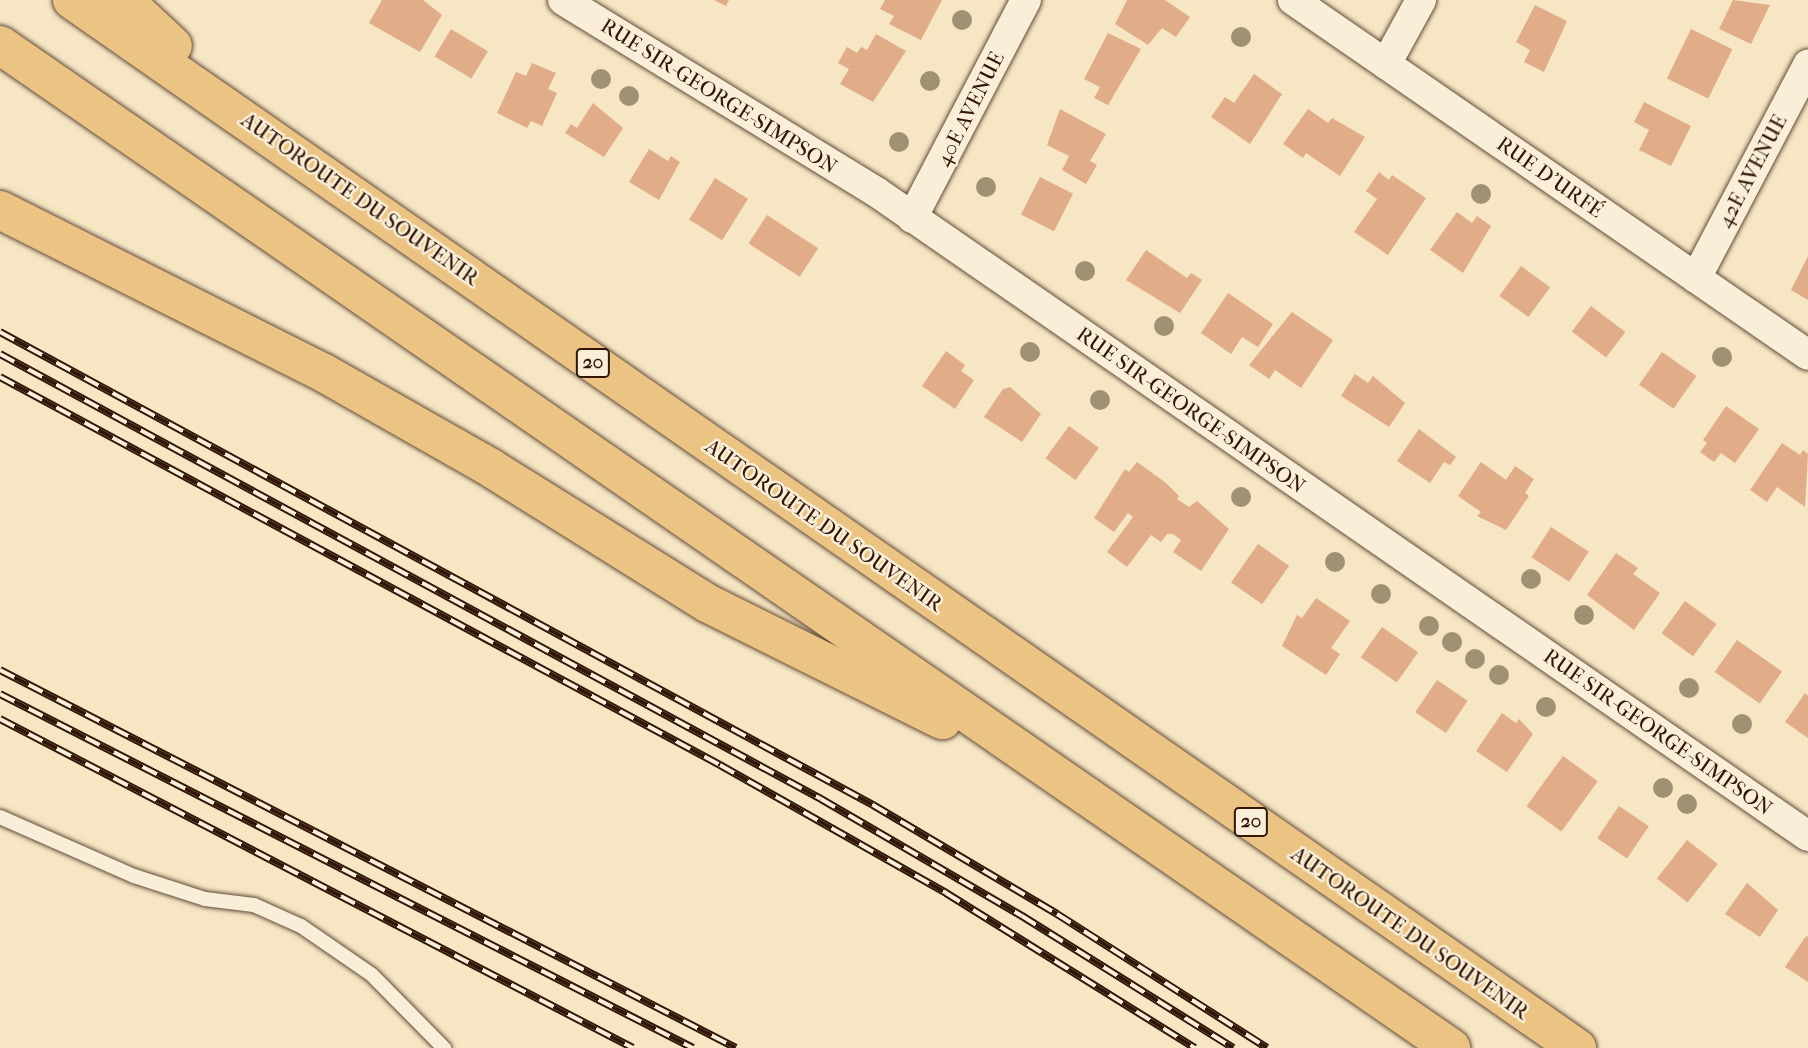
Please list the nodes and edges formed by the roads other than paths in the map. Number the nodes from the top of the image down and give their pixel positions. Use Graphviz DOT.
graph roads {
  1 [pos="72,0"];
  2 [pos="124,0"];
  3 [pos="1026,0"];
  4 [pos="1293,0"];
  5 [pos="1421,0"];
  6 [pos="573,2"];
  7 [pos="0,46"];
  8 [pos="1386,64"];
  9 [pos="1808,65"];
  10 [pos="0,68"];
  11 [pos="261,130"];
  12 [pos="192,178"];
  13 [pos="0,210"];
  14 [pos="912,218"];
  15 [pos="1696,278"];
  16 [pos="1808,355"];
  17 [pos="1064,781"];
  18 [pos="0,817"];
  19 [pos="1808,836"];
  20 [pos="444,1048"];
  21 [pos="1451,1048"];
  22 [pos="1577,1048"];
  1 -- 11 [label="highway, AUTOROUTE DU SOUVENIR / 20"];
  2 -- 11 [label="highway"];
  3 -- 14 [label="street, 40E AVENUE"];
  4 -- 8 [label="street, RUE D'URFÉ"];
  5 -- 8 [label="street"];
  6 -- 14 [label="street, RUE SIR-GEORGE-SIMPSON"];
  7 -- 12 [label="highway"];
  8 -- 15 [label="street, RUE D'URFÉ"];
  9 -- 15 [label="street, 42E AVENUE"];
  10 -- 12 [label="highway"];
  11 -- 22 [label="highway, AUTOROUTE DU SOUVENIR / 20"];
  12 -- 17 [label="highway"];
  13 -- 17 [label="highway"];
  14 -- 19 [label="street, RUE SIR-GEORGE-SIMPSON"];
  15 -- 16 [label="street, RUE D'URFÉ"];
  17 -- 21 [label="highway"];
  18 -- 20 [label="lane"];
}
